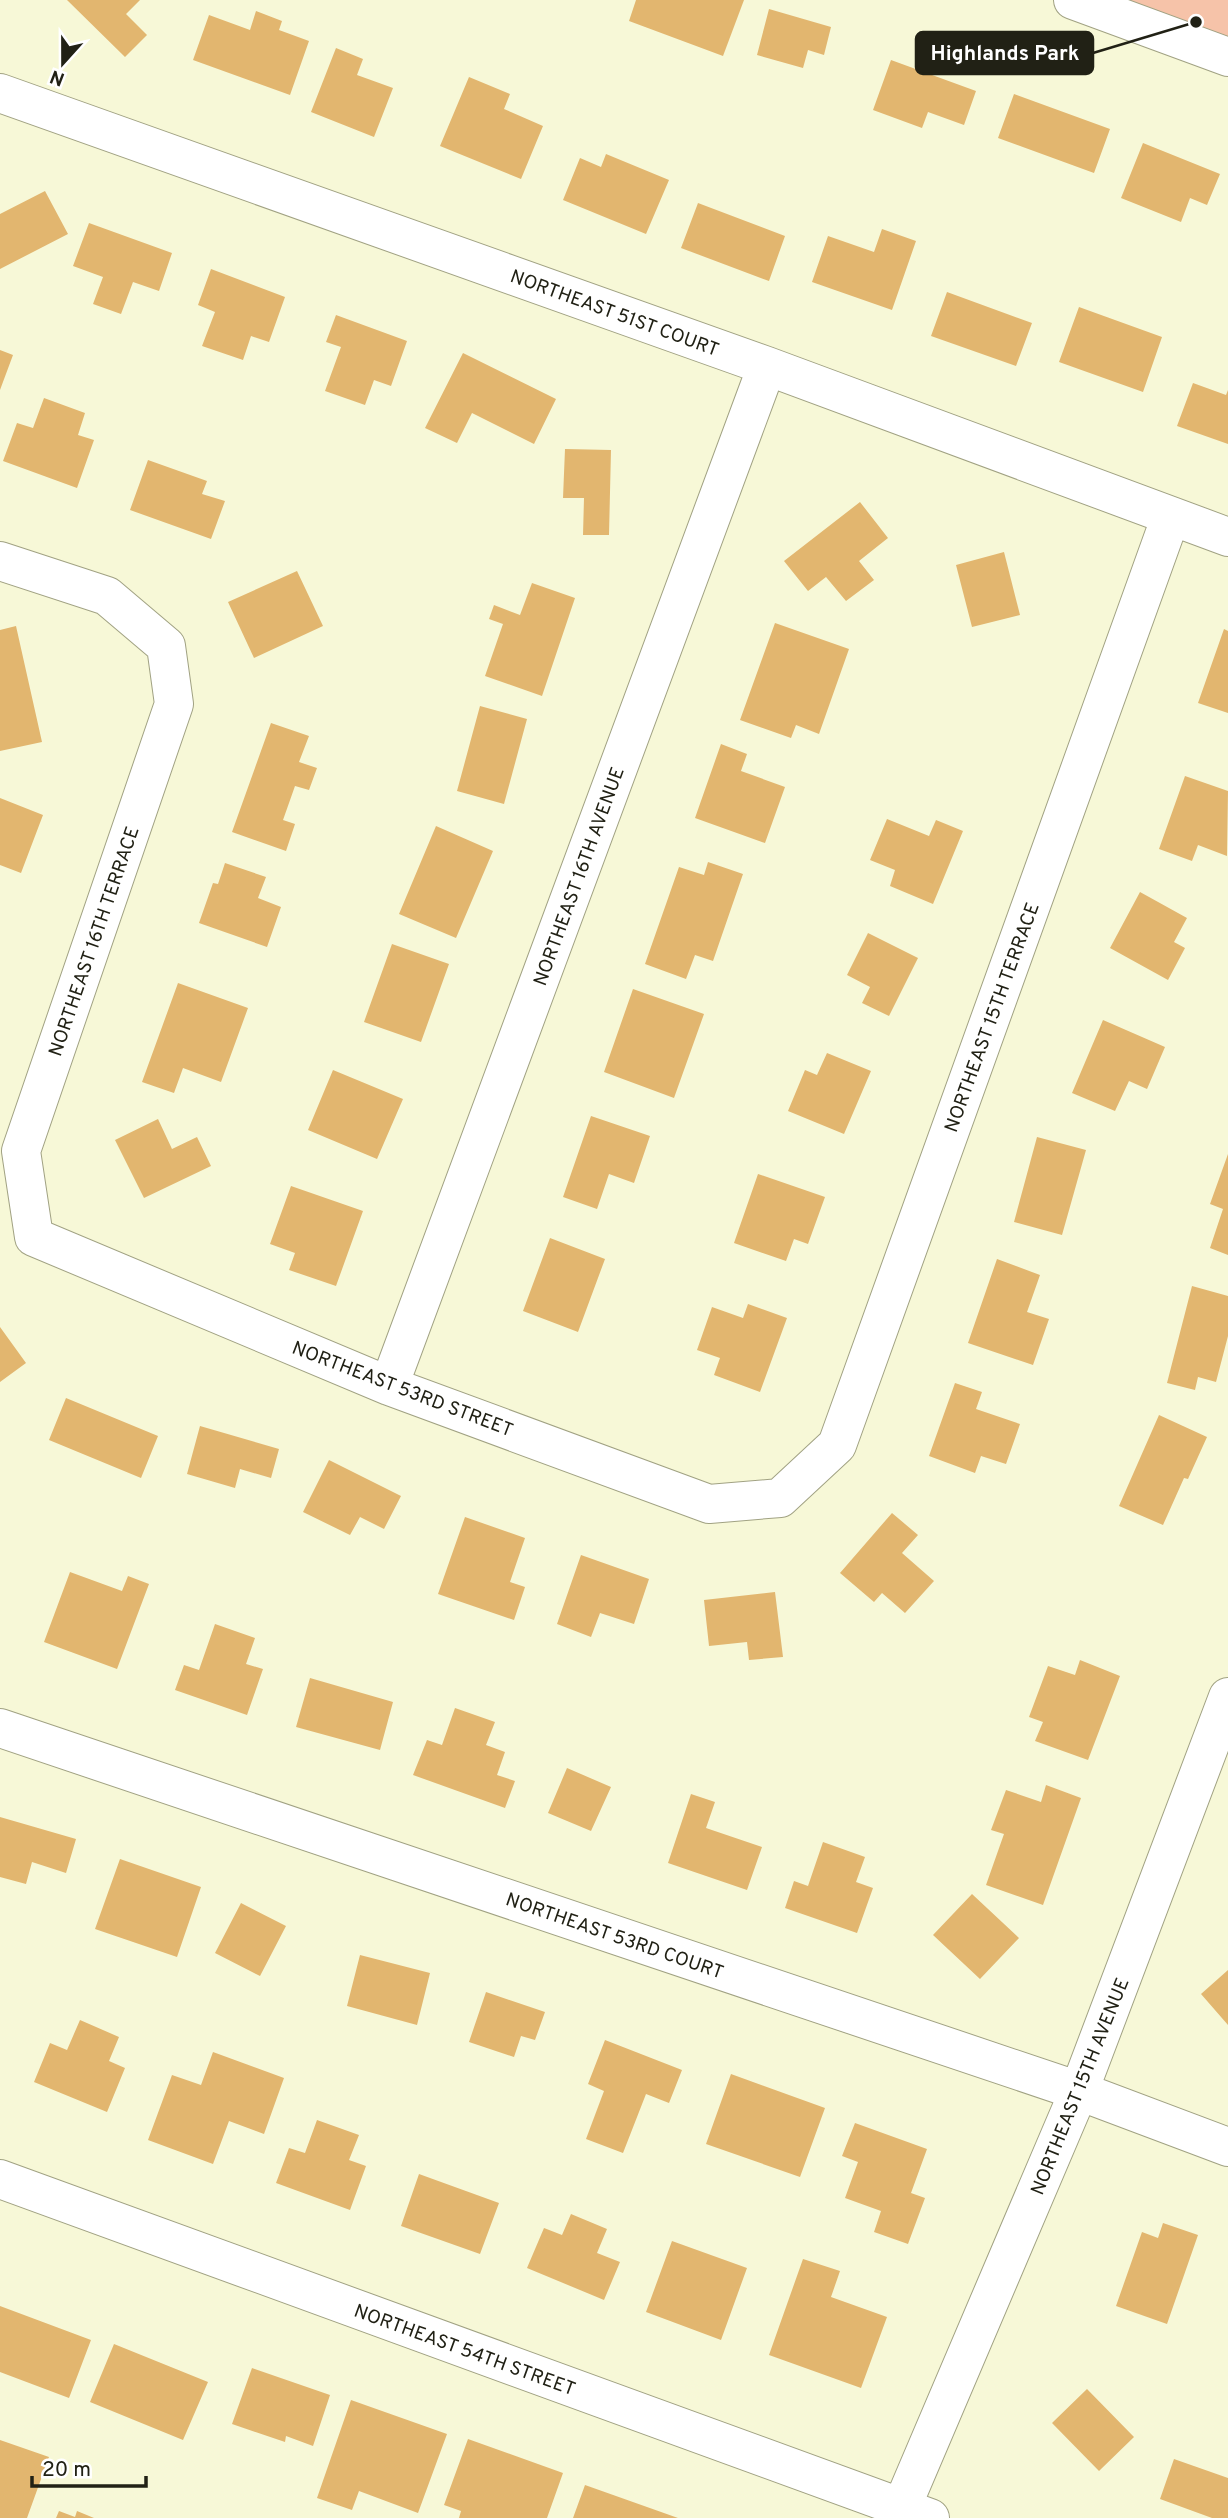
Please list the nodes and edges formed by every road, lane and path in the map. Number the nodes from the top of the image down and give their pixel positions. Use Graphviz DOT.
graph roads {
  1 [pos="1073,0"];
  2 [pos="1228,57"];
  3 [pos="0,93"];
  4 [pos="767,366"];
  5 [pos="1171,516"];
  6 [pos="1228,537"];
  7 [pos="0,561"];
  8 [pos="34,1237"];
  9 [pos="389,1386"];
  10 [pos="780,1498"];
  11 [pos="1228,1697"];
  12 [pos="0,1728"];
  13 [pos="1079,2091"];
  14 [pos="1228,2147"];
  15 [pos="0,2179"];
  16 [pos="909,2514"];
  1 -- 2 [label="street"];
  3 -- 4 [label="street, NORTHEAST 51ST COURT"];
  4 -- 5 [label="street, NORTHEAST 51ST COURT"];
  4 -- 9 [label="street, NORTHEAST 16TH AVENUE"];
  5 -- 6 [label="street, NORTHEAST 51ST COURT"];
  5 -- 10 [label="street, NORTHEAST 15TH TERRACE"];
  7 -- 8 [label="street, NORTHEAST 16TH TERRACE"];
  8 -- 9 [label="street, NORTHEAST 53RD STREET"];
  9 -- 10 [label="street, NORTHEAST 53RD STREET"];
  11 -- 13 [label="street, NORTHEAST 15TH AVENUE"];
  12 -- 13 [label="street, NORTHEAST 53RD COURT"];
  13 -- 14 [label="street, NORTHEAST 53RD COURT"];
  13 -- 16 [label="street, NORTHEAST 15TH AVENUE"];
  15 -- 16 [label="street, NORTHEAST 54TH STREET"];
}
